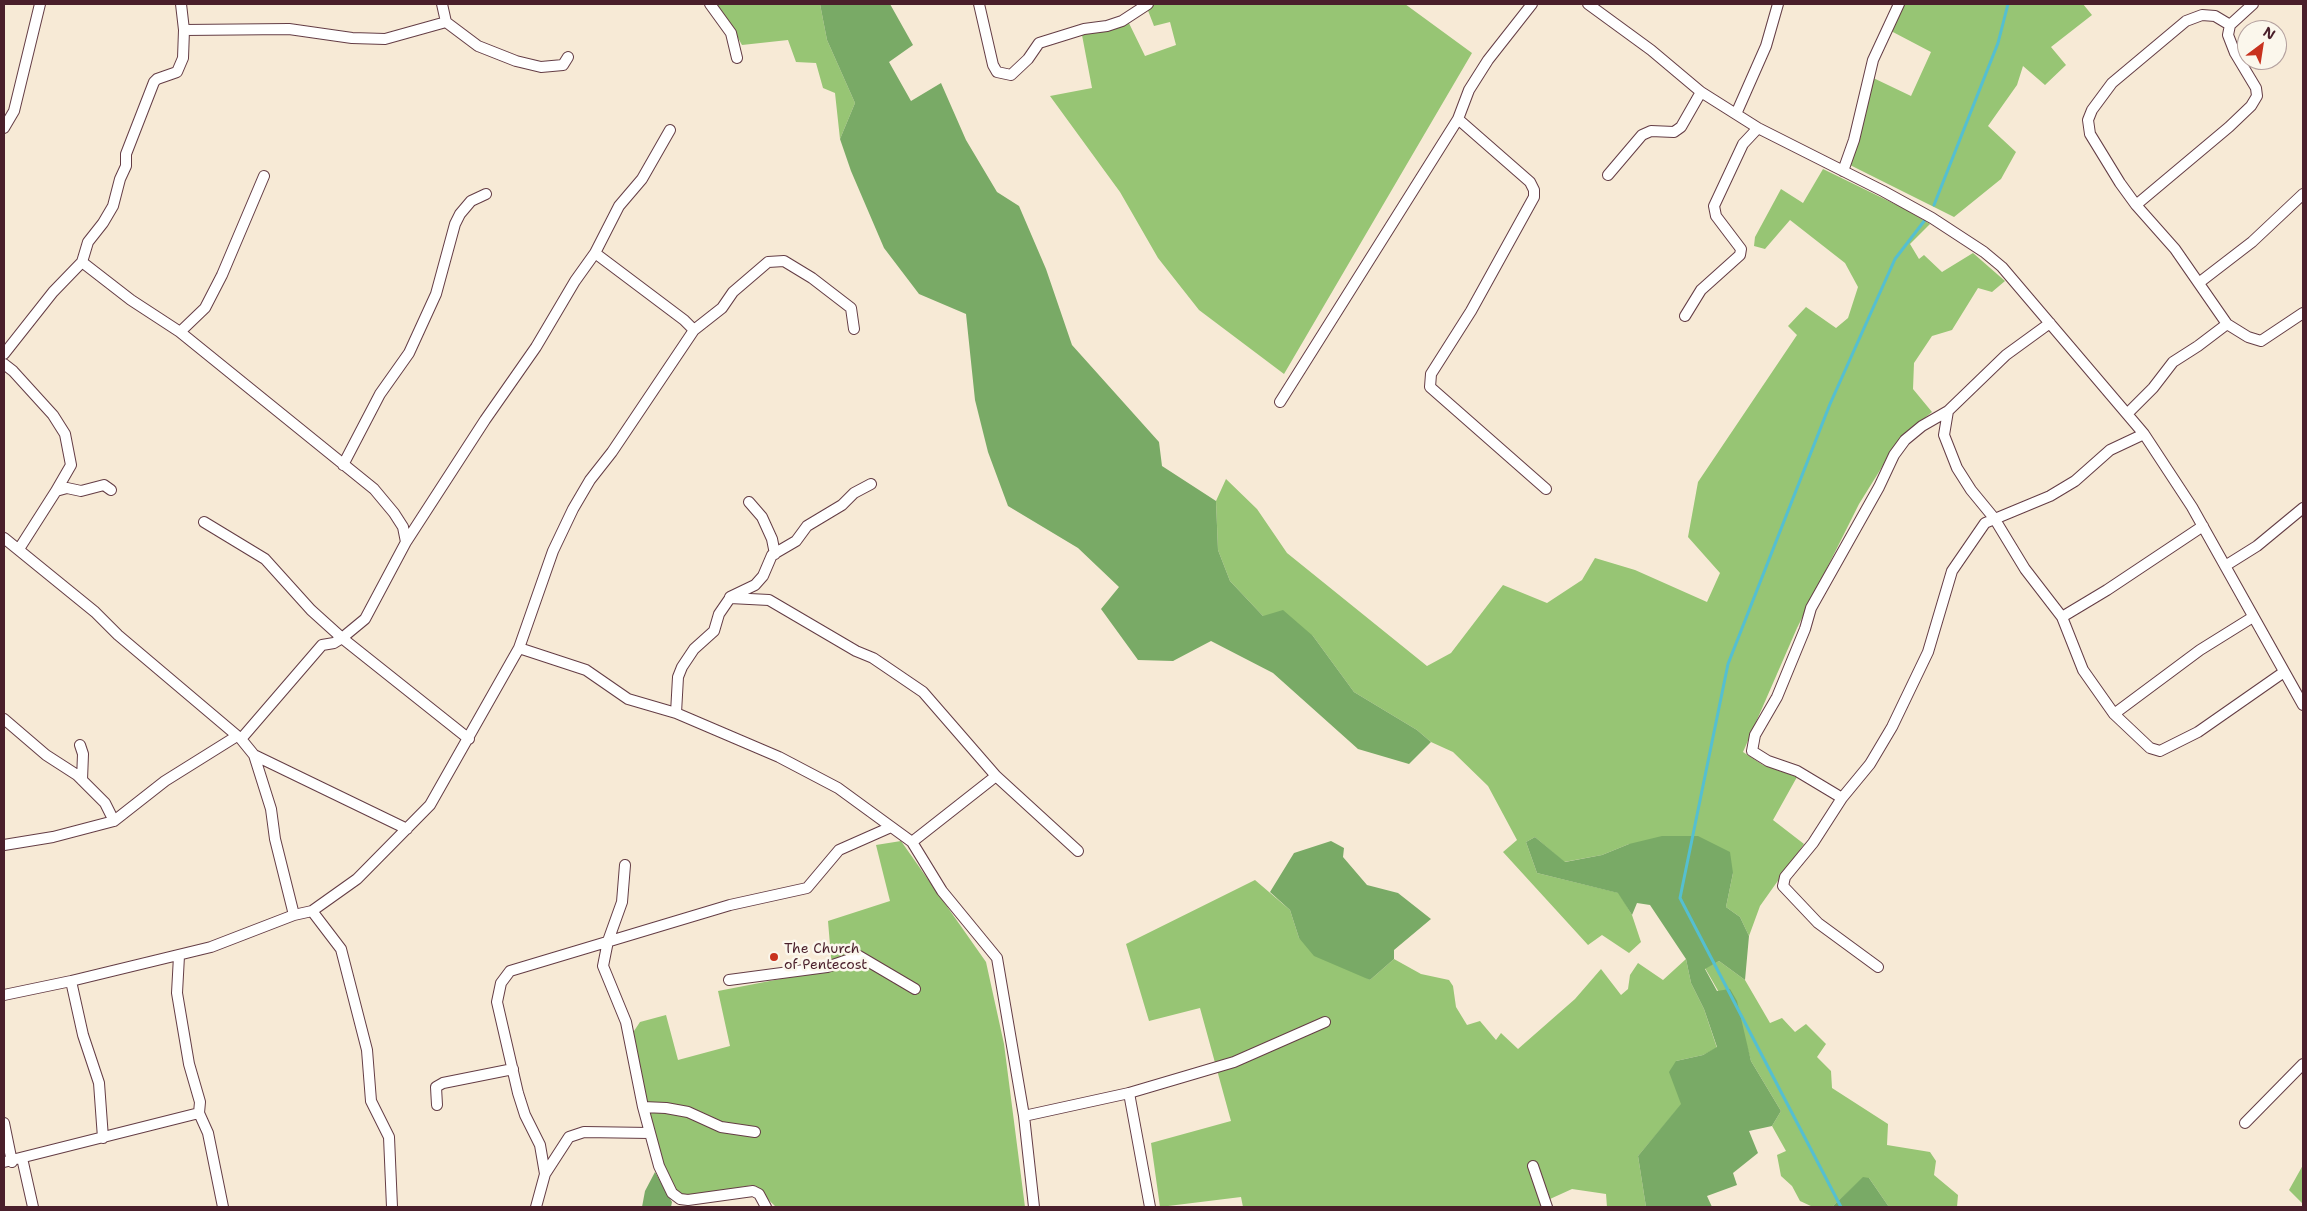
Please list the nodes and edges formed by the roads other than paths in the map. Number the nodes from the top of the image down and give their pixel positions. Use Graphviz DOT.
graph roads {
  1 [pos="40,4"];
  2 [pos="181,4"];
  3 [pos="442,4"];
  4 [pos="710,4"];
  5 [pos="979,4"];
  6 [pos="1148,4"];
  7 [pos="1532,4"];
  8 [pos="1588,4"];
  9 [pos="1778,4"];
  10 [pos="1899,4"];
  11 [pos="2253,4"];
  12 [pos="446,22"];
  13 [pos="2230,25"];
  14 [pos="184,30"];
  15 [pos="568,57"];
  16 [pos="737,58"];
  17 [pos="1701,92"];
  18 [pos="1736,114"];
  19 [pos="1458,119"];
  20 [pos="4,128"];
  21 [pos="1758,128"];
  22 [pos="670,130"];
  23 [pos="1843,171"];
  24 [pos="1608,174"];
  25 [pos="264,176"];
  26 [pos="486,194"];
  27 [pos="2303,194"];
  28 [pos="2136,205"];
  29 [pos="595,253"];
  30 [pos="82,262"];
  31 [pos="2200,282"];
  32 [pos="2303,314"];
  33 [pos="1685,316"];
  34 [pos="2050,323"];
  35 [pos="2227,324"];
  36 [pos="854,329"];
  37 [pos="694,330"];
  38 [pos="180,332"];
  39 [pos="4,354"];
  40 [pos="4,364"];
  41 [pos="1280,402"];
  42 [pos="1948,411"];
  43 [pos="2127,414"];
  44 [pos="2144,434"];
  45 [pos="343,466"];
  46 [pos="871,484"];
  47 [pos="1546,489"];
  48 [pos="111,490"];
  49 [pos="56,491"];
  50 [pos="749,502"];
  51 [pos="2303,508"];
  52 [pos="1994,518"];
  53 [pos="204,522"];
  54 [pos="2202,526"];
  55 [pos="4,538"];
  56 [pos="406,542"];
  57 [pos="19,549"];
  58 [pos="774,554"];
  59 [pos="2226,566"];
  60 [pos="730,598"];
  61 [pos="2062,617"];
  62 [pos="2253,617"];
  63 [pos="342,638"];
  64 [pos="519,648"];
  65 [pos="2284,672"];
  66 [pos="2303,706"];
  67 [pos="676,713"];
  68 [pos="2114,714"];
  69 [pos="4,719"];
  70 [pos="239,737"];
  71 [pos="469,739"];
  72 [pos="80,744"];
  73 [pos="254,755"];
  74 [pos="996,776"];
  75 [pos="82,780"];
  76 [pos="1842,798"];
  77 [pos="114,821"];
  78 [pos="890,827"];
  79 [pos="407,829"];
  80 [pos="912,842"];
  81 [pos="4,845"];
  82 [pos="1078,851"];
  83 [pos="625,865"];
  84 [pos="312,910"];
  85 [pos="294,915"];
  86 [pos="608,941"];
  87 [pos="179,956"];
  88 [pos="1878,967"];
  89 [pos="729,980"];
  90 [pos="71,981"];
  91 [pos="914,989"];
  92 [pos="4,995"];
  93 [pos="1325,1022"];
  94 [pos="2303,1064"];
  95 [pos="513,1069"];
  96 [pos="1129,1093"];
  97 [pos="437,1105"];
  98 [pos="643,1107"];
  99 [pos="199,1113"];
  100 [pos="1024,1116"];
  101 [pos="2245,1122"];
  102 [pos="4,1123"];
  103 [pos="754,1132"];
  104 [pos="650,1133"];
  105 [pos="103,1138"];
  106 [pos="13,1161"];
  107 [pos="1533,1166"];
  108 [pos="545,1174"];
  109 [pos="33,1207"];
  110 [pos="223,1207"];
  111 [pos="392,1207"];
  112 [pos="538,1207"];
  113 [pos="766,1207"];
  114 [pos="1034,1207"];
  115 [pos="1150,1207"];
  116 [pos="1547,1207"];
  1 -- 20 [label="street"];
  2 -- 14 [label="street"];
  3 -- 12 [label="street"];
  4 -- 16 [label="street"];
  5 -- 6 [label="street"];
  7 -- 19 [label="street"];
  8 -- 17 [label="street"];
  9 -- 18 [label="street"];
  10 -- 23 [label="street"];
  11 -- 13 [label="street"];
  12 -- 14 [label="street"];
  12 -- 15 [label="street"];
  13 -- 28 [label="street"];
  13 -- 28 [label="street"];
  14 -- 30 [label="street"];
  17 -- 18 [label="street"];
  17 -- 24 [label="street"];
  18 -- 21 [label="street"];
  19 -- 41 [label="street"];
  19 -- 47 [label="street"];
  21 -- 23 [label="street"];
  21 -- 33 [label="street"];
  22 -- 29 [label="street"];
  23 -- 34 [label="street"];
  25 -- 38 [label="street"];
  26 -- 45 [label="street"];
  27 -- 31 [label="street"];
  28 -- 31 [label="street"];
  29 -- 37 [label="street"];
  29 -- 56 [label="street"];
  30 -- 38 [label="street"];
  30 -- 39 [label="street"];
  31 -- 35 [label="street"];
  32 -- 35 [label="street"];
  34 -- 42 [label="street"];
  34 -- 43 [label="street"];
  35 -- 43 [label="street"];
  36 -- 37 [label="street"];
  37 -- 64 [label="street"];
  38 -- 45 [label="street"];
  40 -- 49 [label="street"];
  42 -- 52 [label="street"];
  42 -- 76 [label="street"];
  43 -- 44 [label="street"];
  44 -- 52 [label="street"];
  44 -- 54 [label="street"];
  45 -- 56 [label="street"];
  46 -- 58 [label="street"];
  48 -- 49 [label="street"];
  49 -- 57 [label="street"];
  50 -- 58 [label="street"];
  51 -- 59 [label="street"];
  52 -- 61 [label="street"];
  52 -- 76 [label="street"];
  53 -- 63 [label="street"];
  54 -- 59 [label="street"];
  54 -- 61 [label="street"];
  55 -- 57 [label="street"];
  56 -- 63 [label="street"];
  57 -- 70 [label="street"];
  58 -- 60 [label="street"];
  59 -- 62 [label="street"];
  60 -- 67 [label="street"];
  60 -- 74 [label="street"];
  61 -- 68 [label="street"];
  62 -- 65 [label="street"];
  62 -- 68 [label="street"];
  63 -- 70 [label="street"];
  63 -- 71 [label="street"];
  64 -- 67 [label="street"];
  64 -- 71 [label="street"];
  65 -- 66 [label="street"];
  65 -- 68 [label="street"];
  67 -- 78 [label="street"];
  69 -- 75 [label="street"];
  70 -- 73 [label="street"];
  70 -- 77 [label="street"];
  71 -- 79 [label="street"];
  72 -- 75 [label="street"];
  73 -- 79 [label="street"];
  73 -- 85 [label="street"];
  74 -- 80 [label="street"];
  74 -- 82 [label="street"];
  75 -- 77 [label="street"];
  76 -- 88 [label="street"];
  77 -- 81 [label="street"];
  78 -- 80 [label="street"];
  78 -- 86 [label="street"];
  79 -- 84 [label="street"];
  80 -- 100 [label="street"];
  83 -- 86 [label="street"];
  84 -- 85 [label="street"];
  84 -- 111 [label="street"];
  85 -- 87 [label="street"];
  86 -- 95 [label="street"];
  86 -- 98 [label="street"];
  87 -- 90 [label="street"];
  87 -- 99 [label="street"];
  89 -- 91 [label="street"];
  90 -- 92 [label="street"];
  90 -- 105 [label="street"];
  93 -- 96 [label="street"];
  94 -- 101 [label="street"];
  95 -- 97 [label="street"];
  95 -- 108 [label="street"];
  96 -- 100 [label="street"];
  96 -- 115 [label="street"];
  98 -- 103 [label="street"];
  98 -- 104 [label="street"];
  99 -- 105 [label="street"];
  99 -- 110 [label="street"];
  100 -- 114 [label="street"];
  102 -- 106 [label="street"];
  104 -- 108 [label="street"];
  104 -- 113 [label="street"];
  105 -- 106 [label="street"];
  106 -- 109 [label="street"];
  107 -- 116 [label="street"];
  108 -- 112 [label="street"];
}
